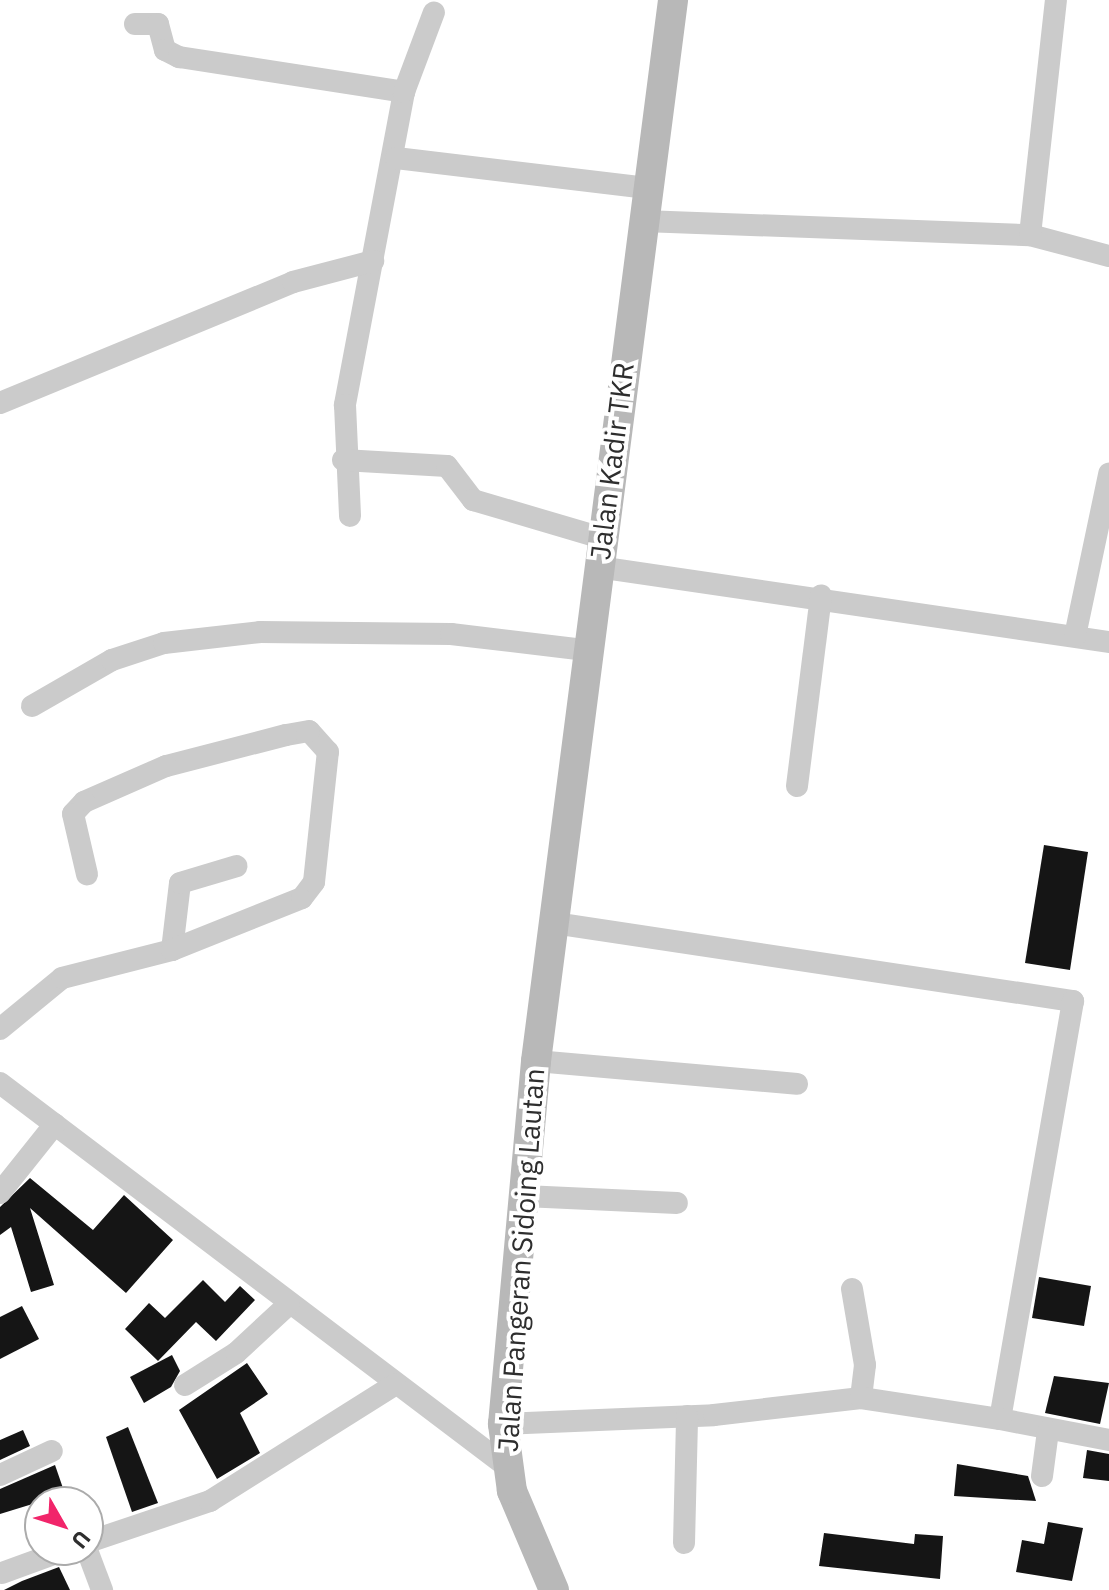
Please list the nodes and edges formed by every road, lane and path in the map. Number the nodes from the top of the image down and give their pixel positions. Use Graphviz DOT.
graph roads {
  1 [pos="673,0"];
  2 [pos="1056,0"];
  3 [pos="434,12"];
  4 [pos="135,24"];
  5 [pos="404,92"];
  6 [pos="396,158"];
  7 [pos="647,188"];
  8 [pos="643,221"];
  9 [pos="1030,235"];
  10 [pos="1109,256"];
  11 [pos="373,261"];
  12 [pos="0,403"];
  13 [pos="343,460"];
  14 [pos="1109,474"];
  15 [pos="350,516"];
  16 [pos="600,553"];
  17 [pos="821,596"];
  18 [pos="1075,636"];
  19 [pos="1109,642"];
  20 [pos="586,650"];
  21 [pos="32,706"];
  22 [pos="797,786"];
  23 [pos="237,866"];
  24 [pos="87,874"];
  25 [pos="554,923"];
  26 [pos="172,950"];
  27 [pos="0,1029"];
  28 [pos="536,1061"];
  29 [pos="0,1083"];
  30 [pos="797,1084"];
  31 [pos="55,1124"];
  32 [pos="0,1193"];
  33 [pos="524,1196"];
  34 [pos="677,1203"];
  35 [pos="852,1289"];
  36 [pos="289,1304"];
  37 [pos="185,1385"];
  38 [pos="394,1385"];
  39 [pos="861,1398"];
  40 [pos="687,1416"];
  41 [pos="1000,1419"];
  42 [pos="503,1424"];
  43 [pos="1048,1431"];
  44 [pos="1109,1440"];
  45 [pos="52,1451"];
  46 [pos="506,1466"];
  47 [pos="0,1475"];
  48 [pos="1042,1476"];
  49 [pos="104,1539"];
  50 [pos="684,1543"];
  51 [pos="24,1565"];
  52 [pos="96,1566"];
  53 [pos="2,1573"];
  54 [pos="102,1590"];
  55 [pos="554,1590"];
  1 -- 7 [label="street, Jalan Kadir TKR"];
  2 -- 9 [label="street"];
  3 -- 5 [label="street"];
  4 -- 5 [label="street"];
  5 -- 6 [label="street"];
  6 -- 7 [label="street"];
  6 -- 11 [label="street"];
  7 -- 8 [label="street, Jalan Kadir TKR"];
  8 -- 9 [label="street"];
  8 -- 16 [label="street, Jalan Kadir TKR"];
  9 -- 10 [label="street"];
  11 -- 12 [label="street"];
  11 -- 13 [label="street"];
  13 -- 15 [label="street"];
  13 -- 16 [label="street"];
  14 -- 18 [label="street"];
  16 -- 17 [label="street"];
  16 -- 20 [label="street, Jalan Kadir TKR"];
  17 -- 18 [label="street"];
  17 -- 22 [label="street"];
  18 -- 19 [label="street"];
  20 -- 21 [label="street"];
  20 -- 25 [label="street, Jalan Kadir TKR"];
  23 -- 26 [label="street"];
  24 -- 26 [label="street"];
  25 -- 28 [label="street, Jalan Pangeran Sidoing Lautan"];
  25 -- 41 [label="street"];
  26 -- 27 [label="street"];
  28 -- 30 [label="street"];
  28 -- 33 [label="street, Jalan Pangeran Sidoing Lautan"];
  29 -- 31 [label="street"];
  31 -- 32 [label="street"];
  31 -- 36 [label="street"];
  33 -- 34 [label="street"];
  33 -- 42 [label="street, Jalan Pangeran Sidoing Lautan"];
  35 -- 39 [label="street"];
  36 -- 37 [label="street"];
  36 -- 38 [label="street"];
  38 -- 46 [label="street"];
  38 -- 49 [label="street"];
  39 -- 40 [label="street"];
  39 -- 41 [label="street"];
  40 -- 42 [label="street"];
  40 -- 50 [label="street"];
  41 -- 43 [label="street"];
  42 -- 46 [label="street, Jalan Pangeran Sidoing Lautan"];
  43 -- 44 [label="street"];
  43 -- 48 [label="street"];
  45 -- 47 [label="street"];
  46 -- 55 [label="street, Jalan Pangeran Sidoing Lautan"];
  51 -- 53 [label="street"];
  52 -- 54 [label="street"];
}
